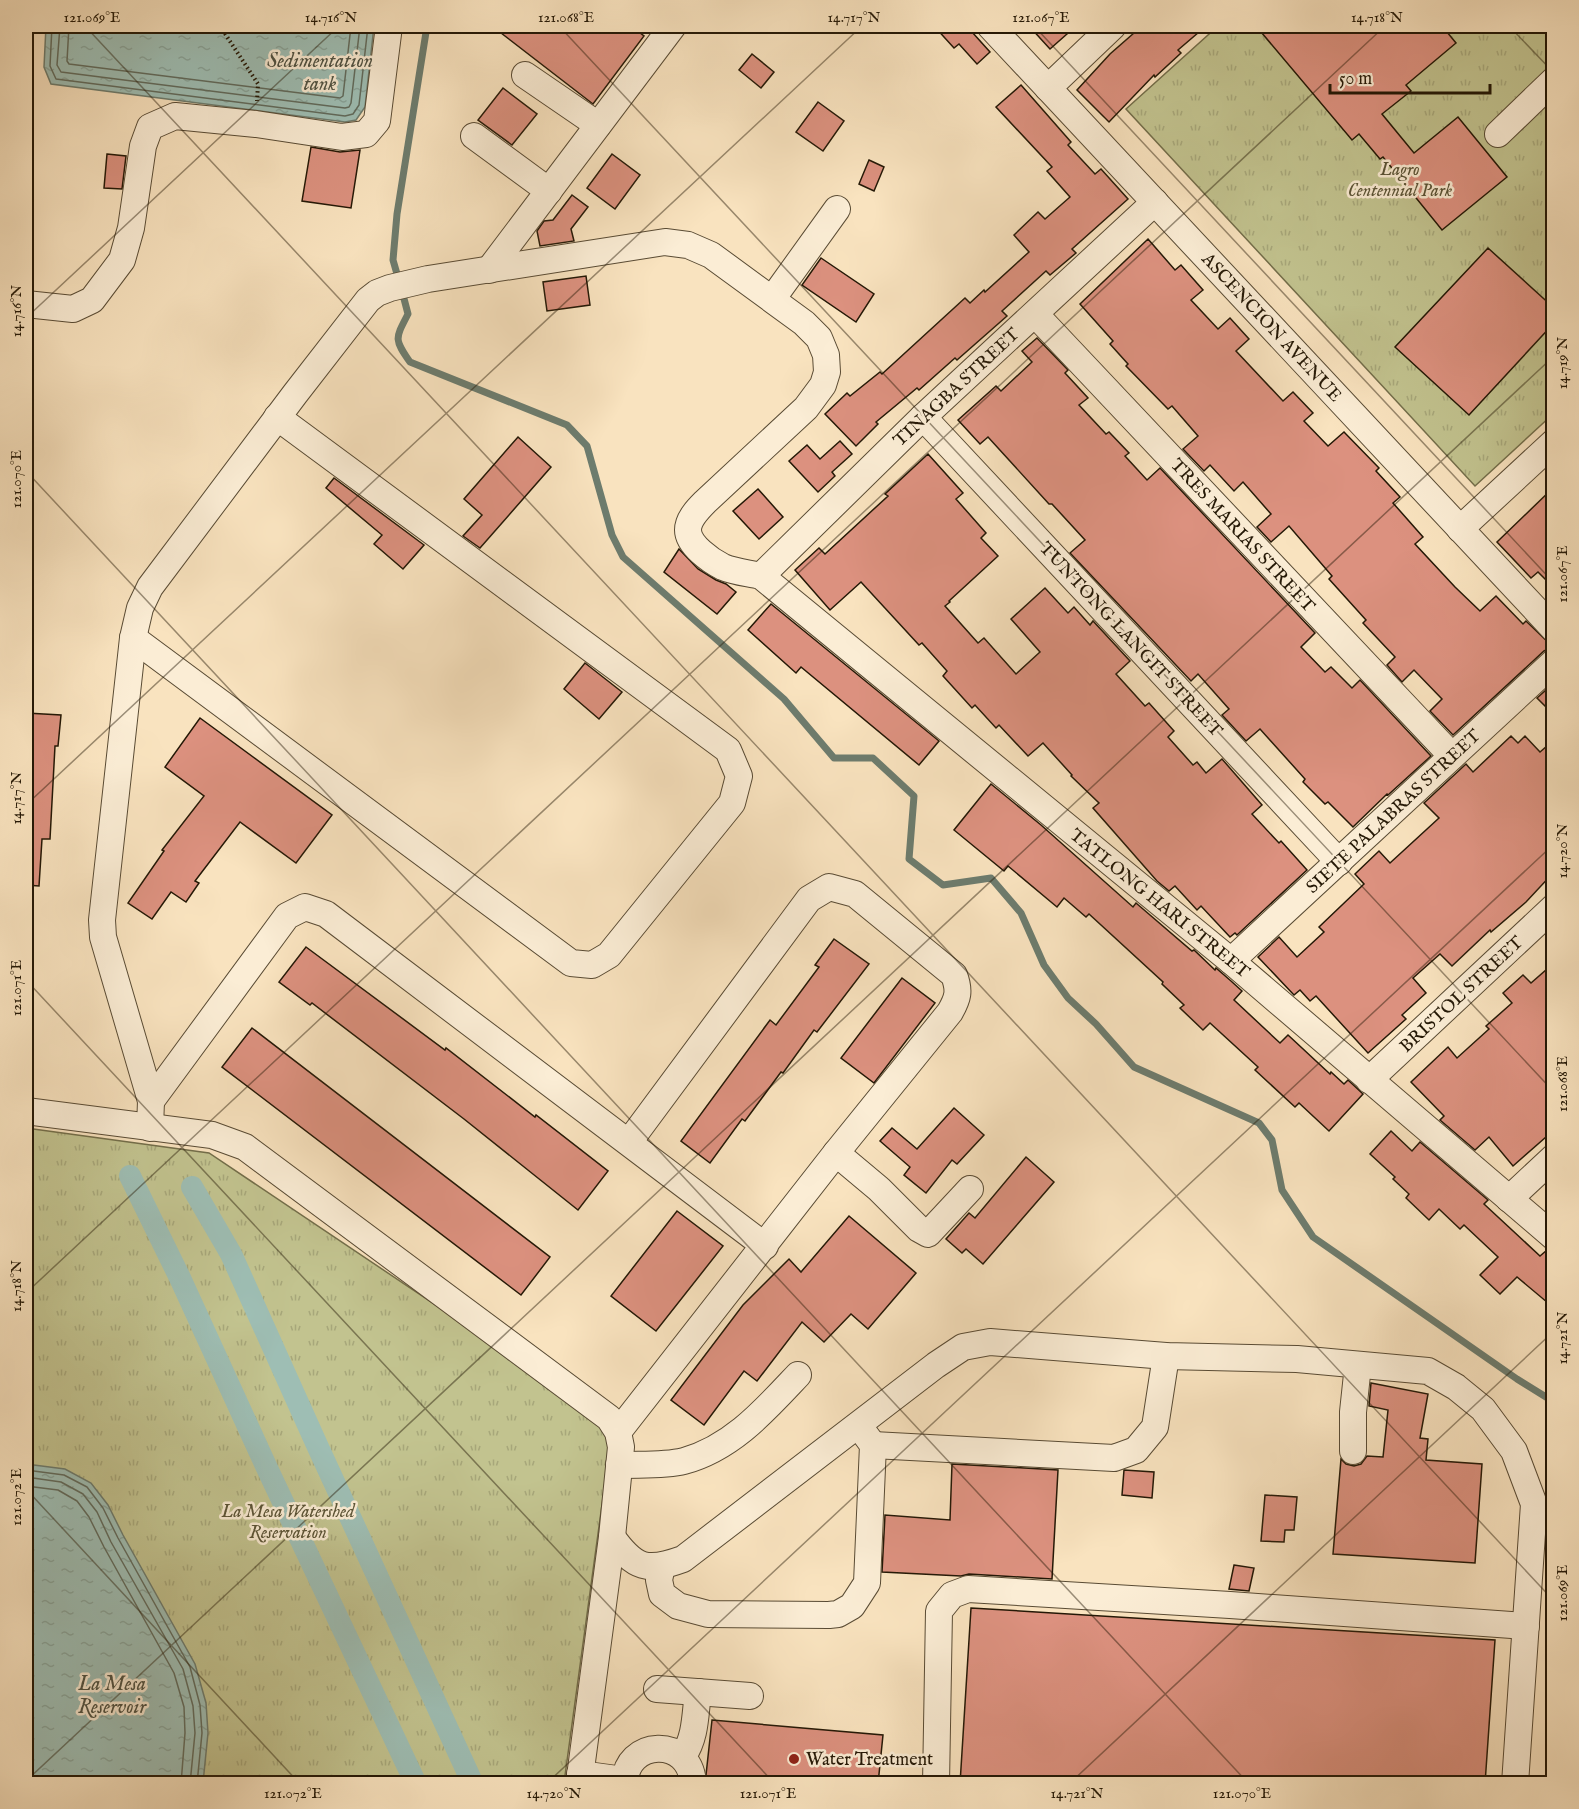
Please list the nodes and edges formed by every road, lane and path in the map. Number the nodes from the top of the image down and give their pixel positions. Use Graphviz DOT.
graph roads {
  1 [pos="220,26"];
  2 [pos="388,26"];
  3 [pos="674,26"];
  4 [pos="990,26"];
  5 [pos="1113,26"];
  6 [pos="525,75"];
  7 [pos="1554,81"];
  8 [pos="1048,88"];
  9 [pos="257,103"];
  10 [pos="598,125"];
  11 [pos="1498,134"];
  12 [pos="474,136"];
  13 [pos="549,191"];
  14 [pos="1155,202"];
  15 [pos="837,209"];
  16 [pos="489,270"];
  17 [pos="772,298"];
  18 [pos="26,304"];
  19 [pos="1035,314"];
  20 [pos="277,417"];
  21 [pos="922,417"];
  22 [pos="1554,442"];
  23 [pos="1460,529"];
  24 [pos="761,576"];
  25 [pos="1554,629"];
  26 [pos="133,638"];
  27 [pos="1554,662"];
  28 [pos="1452,756"];
  29 [pos="1339,862"];
  30 [pos="1554,908"];
  31 [pos="1231,961"];
  32 [pos="1369,1080"];
  33 [pos="151,1101"];
  34 [pos="26,1112"];
  35 [pos="150,1128"];
  36 [pos="628,1142"];
  37 [pos="836,1153"];
  38 [pos="1554,1157"];
  39 [pos="970,1189"];
  40 [pos="1509,1199"];
  41 [pos="1554,1237"];
  42 [pos="765,1246"];
  43 [pos="1166,1356"];
  44 [pos="1358,1365"];
  45 [pos="798,1375"];
  46 [pos="618,1432"];
  47 [pos="866,1435"];
  48 [pos="1353,1451"];
  49 [pos="619,1465"];
  50 [pos="612,1537"];
  51 [pos="662,1566"];
  52 [pos="1526,1626"];
  53 [pos="657,1689"];
  54 [pos="698,1692"];
  55 [pos="750,1696"];
  56 [pos="683,1756"];
  57 [pos="579,1779"];
  58 [pos="625,1782"];
  59 [pos="693,1784"];
  60 [pos="936,1784"];
  61 [pos="1515,1784"];
  1 -- 9 [label="path"];
  2 -- 18 [label="street"];
  3 -- 10 [label="street"];
  4 -- 8 [label="street, ASCENCION AVENUE"];
  5 -- 8 [label="street"];
  6 -- 10 [label="street"];
  7 -- 11 [label="street"];
  8 -- 14 [label="street, ASCENCION AVENUE"];
  10 -- 13 [label="street"];
  12 -- 13 [label="street"];
  13 -- 16 [label="street"];
  14 -- 19 [label="street, TINAGBA STREET"];
  14 -- 23 [label="street, ASCENCION AVENUE"];
  15 -- 17 [label="street"];
  16 -- 17 [label="street"];
  16 -- 20 [label="street"];
  17 -- 24 [label="street"];
  19 -- 21 [label="street, TINAGBA STREET"];
  19 -- 28 [label="street, TRES MARIAS STREET"];
  20 -- 26 [label="street"];
  20 -- 26 [label="street"];
  21 -- 24 [label="street, TINAGBA STREET"];
  21 -- 29 [label="street, TUNTONG LANGIT STREET"];
  22 -- 23 [label="street"];
  23 -- 25 [label="street, ASCENCION AVENUE"];
  24 -- 31 [label="street, TATLONG HARI STREET"];
  26 -- 33 [label="street"];
  27 -- 28 [label="street, SIETE PALABRAS STREET"];
  28 -- 29 [label="street, SIETE PALABRAS STREET"];
  29 -- 31 [label="street, SIETE PALABRAS STREET"];
  30 -- 32 [label="street, BRISTOL STREET"];
  31 -- 32 [label="street, TATLONG HARI STREET"];
  32 -- 40 [label="street, TATLONG HARI STREET"];
  33 -- 35 [label="street"];
  33 -- 36 [label="street"];
  34 -- 35 [label="street"];
  35 -- 46 [label="street"];
  36 -- 37 [label="street"];
  36 -- 42 [label="street"];
  37 -- 39 [label="street"];
  37 -- 42 [label="street"];
  38 -- 40 [label="street"];
  40 -- 41 [label="street, TATLONG HARI STREET"];
  42 -- 46 [label="street"];
  43 -- 44 [label="street"];
  43 -- 47 [label="street"];
  43 -- 47 [label="street"];
  44 -- 48 [label="street"];
  44 -- 52 [label="street"];
  45 -- 49 [label="street"];
  46 -- 49 [label="street"];
  47 -- 51 [label="street"];
  47 -- 51 [label="street"];
  49 -- 50 [label="street"];
  50 -- 51 [label="street"];
  50 -- 57 [label="street"];
  52 -- 60 [label="street"];
  52 -- 61 [label="street"];
  53 -- 54 [label="street"];
  54 -- 55 [label="street"];
  54 -- 56 [label="street"];
  56 -- 58 [label="street"];
  56 -- 59 [label="street"];
  57 -- 58 [label="street"];
}
